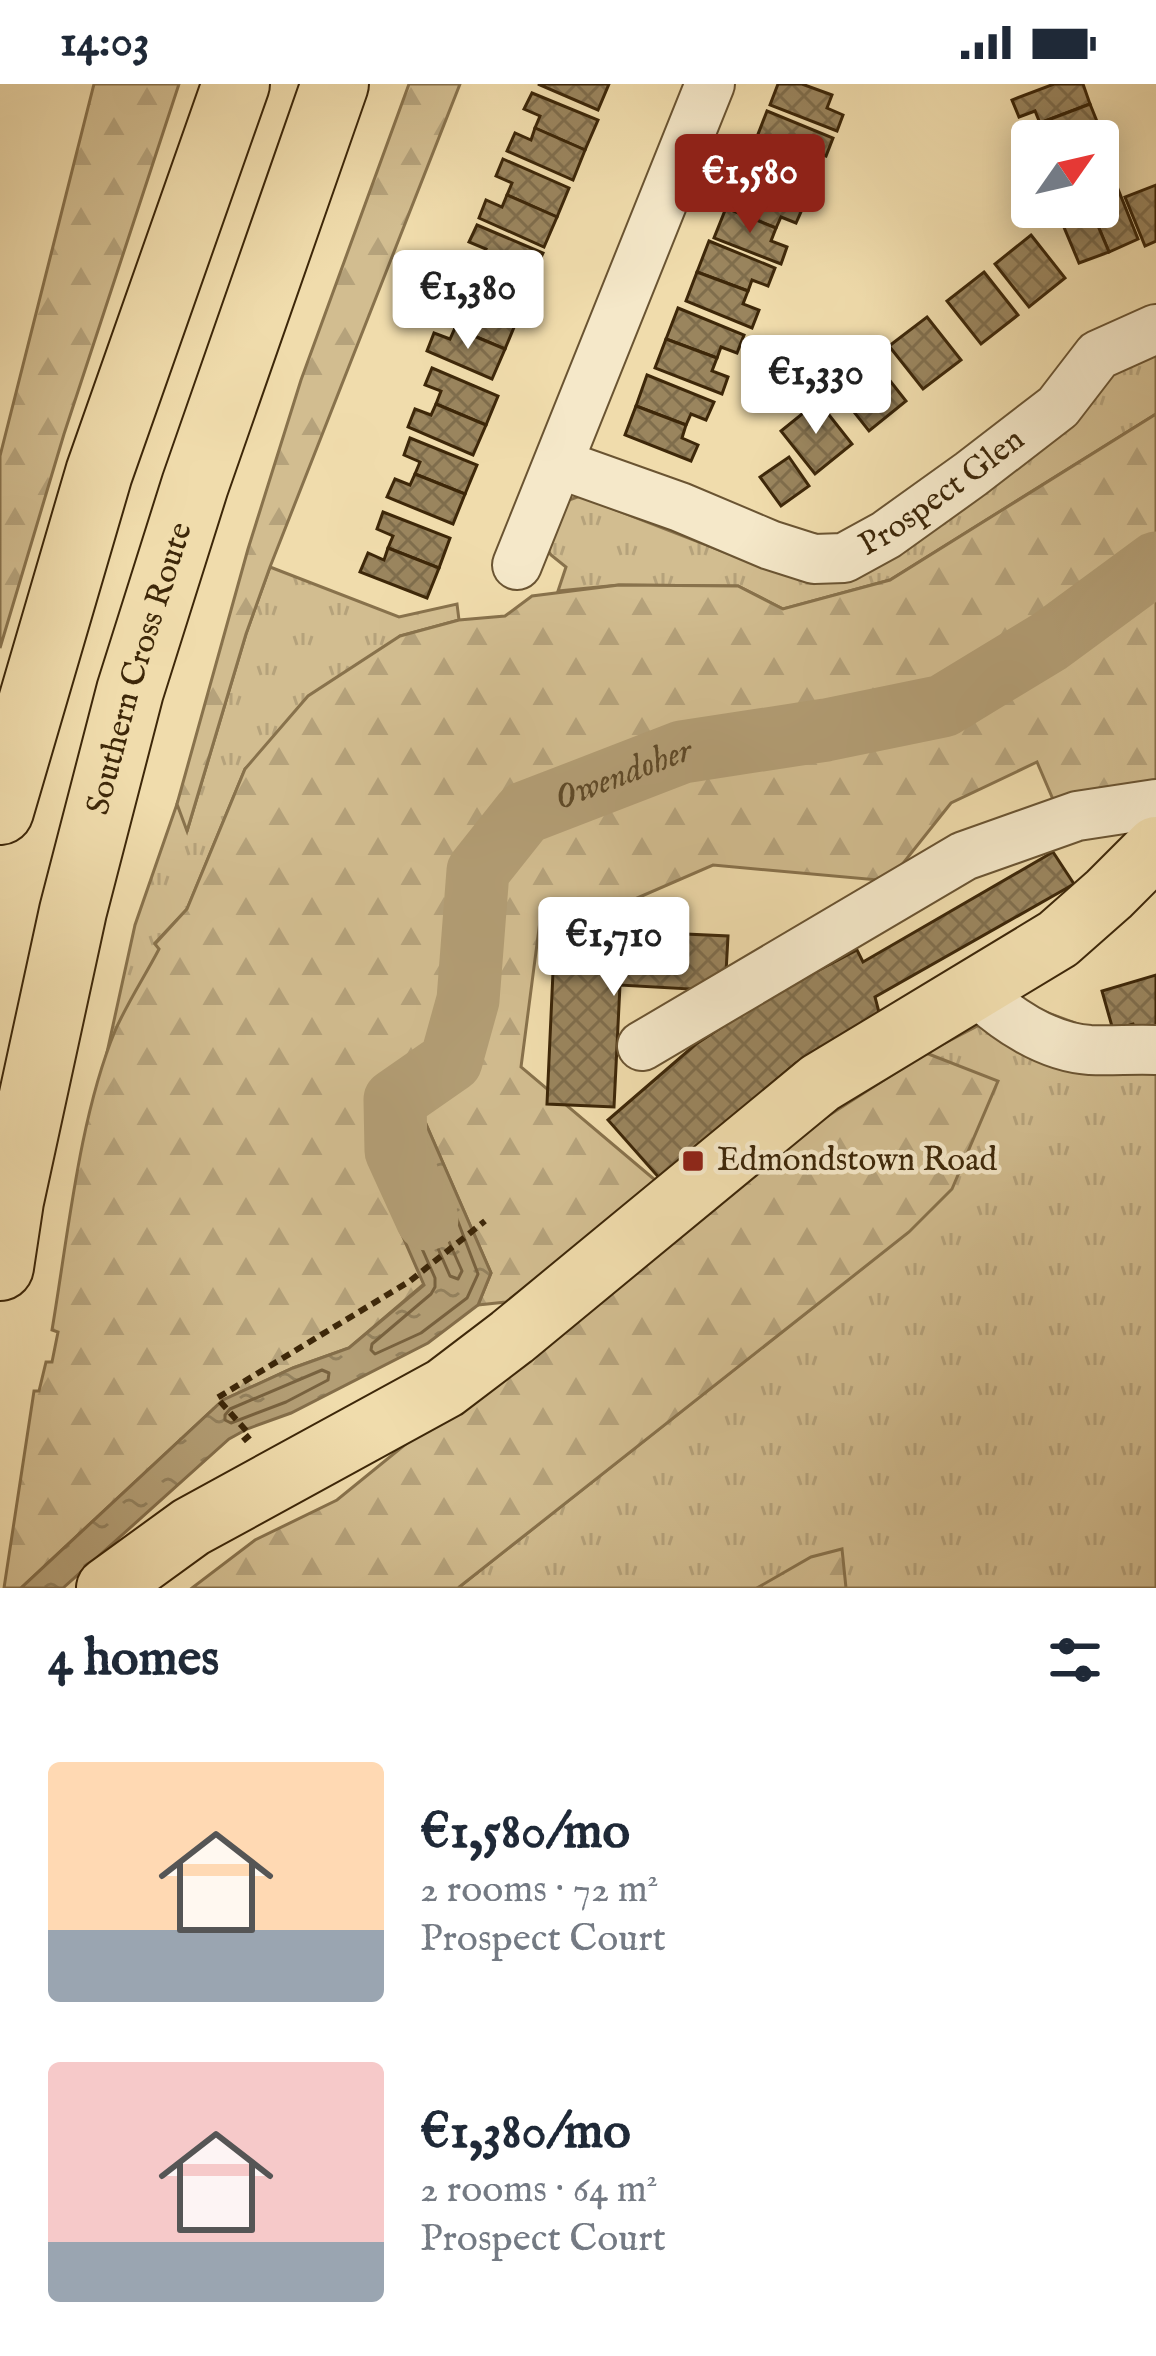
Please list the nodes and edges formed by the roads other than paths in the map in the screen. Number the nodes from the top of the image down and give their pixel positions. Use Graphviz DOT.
graph roads {
  1 [pos="236,84"];
  2 [pos="335,84"];
  3 [pos="710,84"];
  4 [pos="1156,329"];
  5 [pos="559,464"];
  6 [pos="517,566"];
  7 [pos="1156,804"];
  8 [pos="0,811"];
  9 [pos="1156,847"];
  10 [pos="974,989"];
  11 [pos="642,1046"];
  12 [pos="1156,1050"];
  13 [pos="0,1268"];
  14 [pos="107,1588"];
  1 -- 8 [label="highway"];
  2 -- 13 [label="highway, Southern Cross Route"];
  3 -- 5 [label="street"];
  4 -- 5 [label="street, Prospect Glen"];
  5 -- 6 [label="street"];
  7 -- 11 [label="street"];
  9 -- 10 [label="main road"];
  10 -- 12 [label="street"];
  10 -- 14 [label="main road"];
}
